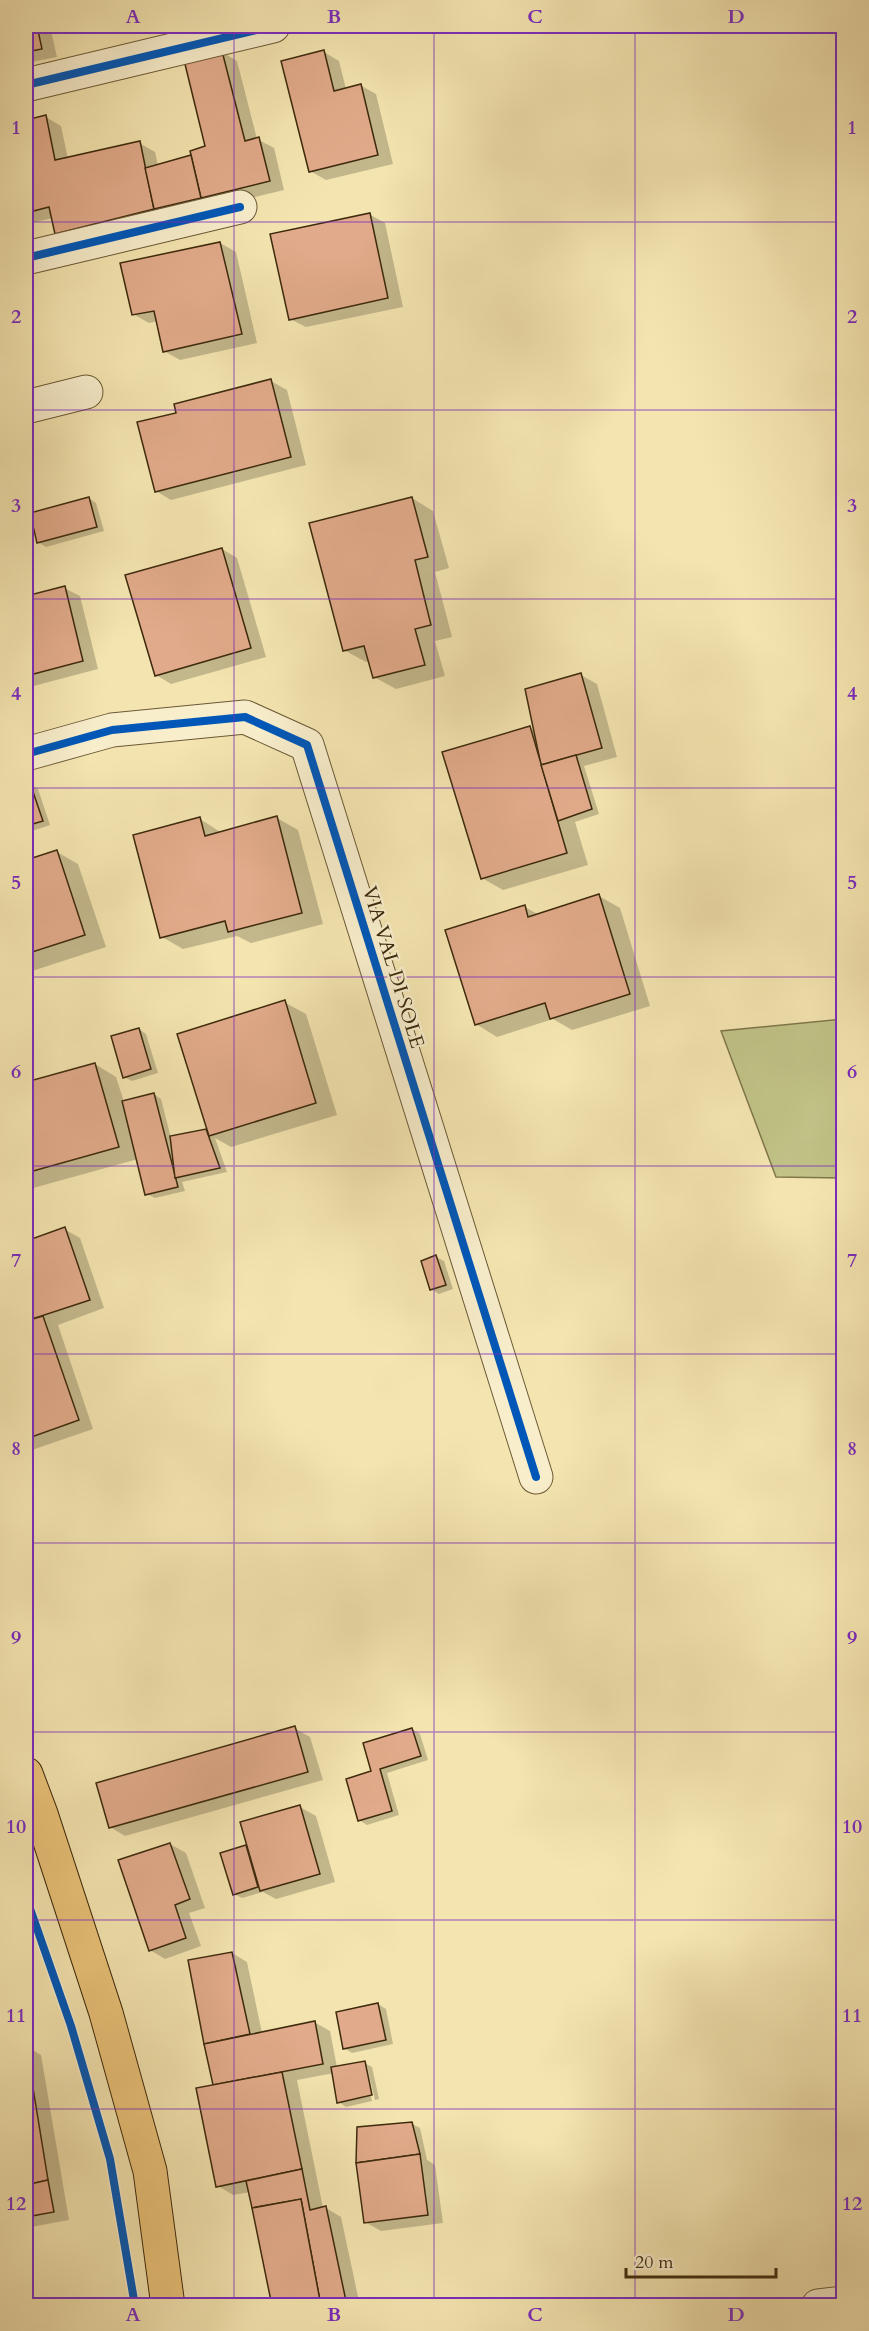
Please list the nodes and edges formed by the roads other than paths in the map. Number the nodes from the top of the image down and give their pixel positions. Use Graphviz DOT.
graph roads {
  1 [pos="273,26"];
  2 [pos="26,85"];
  3 [pos="240,207"];
  4 [pos="26,258"];
  5 [pos="86,392"];
  6 [pos="26,407"];
  7 [pos="26,754"];
  8 [pos="536,1477"];
  9 [pos="26,1774"];
  10 [pos="843,2303"];
  11 [pos="168,2306"];
  12 [pos="818,2306"];
  1 -- 2 [label="street"];
  3 -- 4 [label="street"];
  5 -- 6 [label="street"];
  7 -- 8 [label="street, VIA VAL DI SOLE"];
  9 -- 11 [label="main road"];
  10 -- 12 [label="street"];
}
